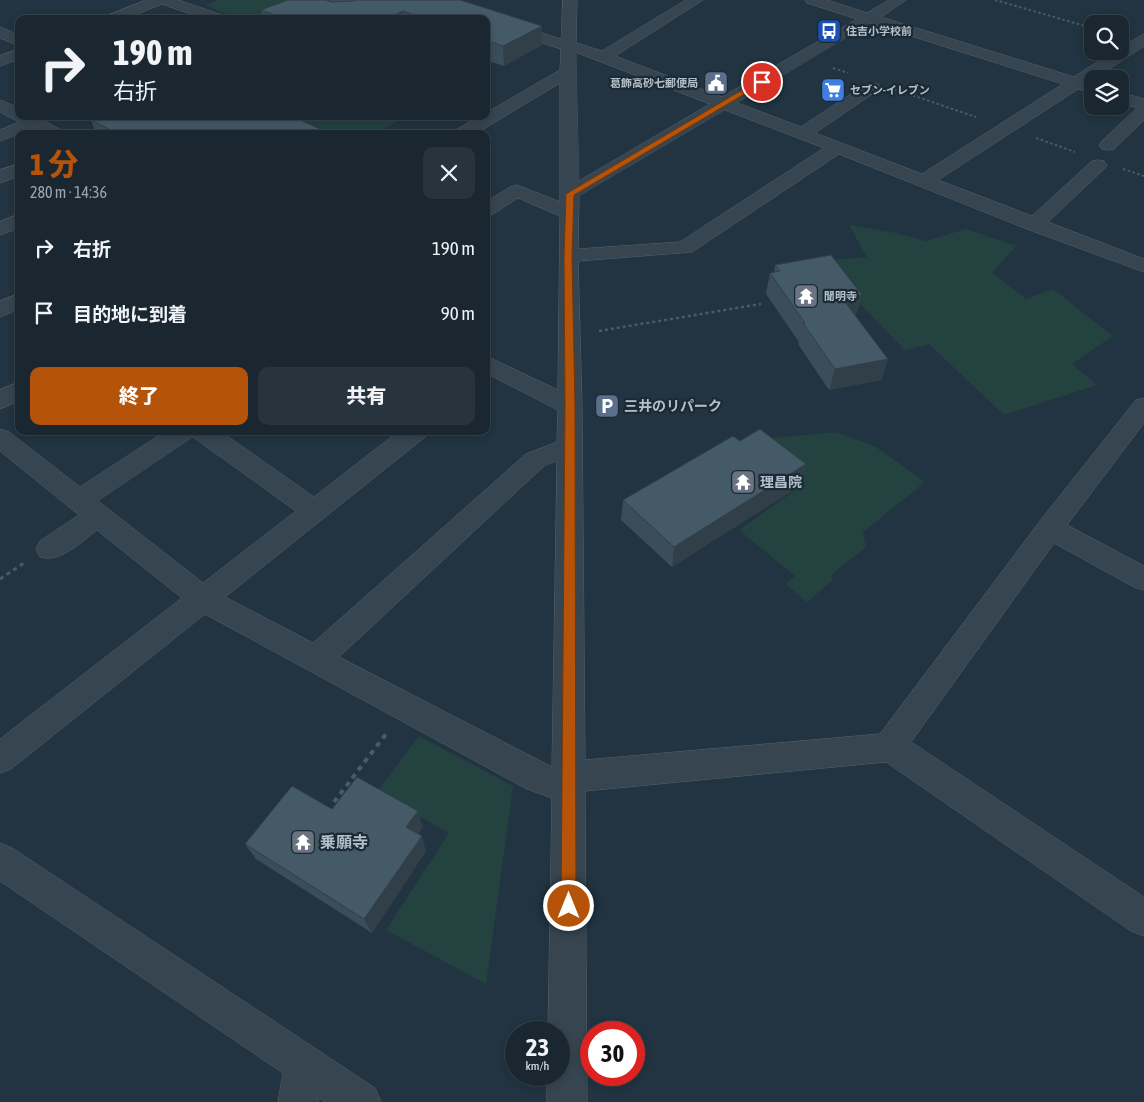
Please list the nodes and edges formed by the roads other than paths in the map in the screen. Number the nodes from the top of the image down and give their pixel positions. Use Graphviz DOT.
graph roads {
  1 [pos="159,0"];
  2 [pos="164,0"];
  3 [pos="570,0"];
  4 [pos="696,0"];
  5 [pos="812,0"];
  6 [pos="899,0"];
  7 [pos="121,15"];
  8 [pos="208,15"];
  9 [pos="868,18"];
  10 [pos="490,21"];
  11 [pos="0,32"];
  12 [pos="15,39"];
  13 [pos="1144,39"];
  14 [pos="569,45"];
  15 [pos="1129,48"];
  16 [pos="1129,54"];
  17 [pos="15,55"];
  18 [pos="603,57"];
  19 [pos="1144,58"];
  20 [pos="1111,60"];
  21 [pos="0,61"];
  22 [pos="568,72"];
  23 [pos="1075,83"];
  24 [pos="1084,86"];
  25 [pos="872,87"];
  26 [pos="1129,100"];
  27 [pos="723,104"];
  28 [pos="0,105"];
  29 [pos="1144,105"];
  30 [pos="1144,111"];
  31 [pos="15,113"];
  32 [pos="490,118"];
  33 [pos="22,120"];
  34 [pos="29,120"];
  35 [pos="486,120"];
  36 [pos="48,130"];
  37 [pos="469,130"];
  38 [pos="802,134"];
  39 [pos="0,136"];
  40 [pos="1108,146"];
  41 [pos="836,148"];
  42 [pos="1098,165"];
  43 [pos="15,171"];
  44 [pos="0,177"];
  45 [pos="922,182"];
  46 [pos="570,204"];
  47 [pos="490,208"];
  48 [pos="15,222"];
  49 [pos="1034,225"];
  50 [pos="0,229"];
  51 [pos="568,256"];
  52 [pos="1144,266"];
  53 [pos="15,302"];
  54 [pos="0,310"];
  55 [pos="490,369"];
  56 [pos="15,392"];
  57 [pos="0,401"];
  58 [pos="570,406"];
  59 [pos="1144,406"];
  60 [pos="181,435"];
  61 [pos="190,435"];
  62 [pos="411,435"];
  63 [pos="0,438"];
  64 [pos="570,447"];
  65 [pos="88,508"];
  66 [pos="315,511"];
  67 [pos="1050,528"];
  68 [pos="50,549"];
  69 [pos="1144,578"];
  70 [pos="203,599"];
  71 [pos="315,660"];
  72 [pos="890,746"];
  73 [pos="0,758"];
  74 [pos="570,782"];
  75 [pos="0,860"];
  76 [pos="1144,918"];
  77 [pos="304,1064"];
  78 [pos="298,1102"];
  79 [pos="361,1102"];
  80 [pos="567,1102"];
  1 -- 7 [label="street"];
  2 -- 8 [label="street"];
  3 -- 14 [label="street"];
  4 -- 18 [label="street"];
  5 -- 9 [label="street"];
  6 -- 9 [label="street"];
  9 -- 23 [label="street"];
  9 -- 27 [label="street"];
  10 -- 14 [label="street"];
  11 -- 12 [label="street"];
  13 -- 15 [label="street"];
  14 -- 18 [label="street"];
  14 -- 22 [label="street"];
  16 -- 19 [label="street"];
  17 -- 21 [label="street"];
  18 -- 27 [label="street"];
  20 -- 23 [label="street"];
  22 -- 32 [label="street"];
  22 -- 46 [label="street"];
  23 -- 24 [label="street"];
  23 -- 45 [label="street"];
  25 -- 38 [label="street"];
  26 -- 29 [label="street"];
  27 -- 38 [label="street"];
  27 -- 46 [label="street"];
  28 -- 31 [label="street"];
  30 -- 40 [label="street"];
  33 -- 39 [label="street"];
  34 -- 36 [label="street"];
  35 -- 37 [label="street"];
  38 -- 41 [label="street"];
  41 -- 45 [label="street"];
  41 -- 51 [label="street"];
  42 -- 49 [label="street"];
  43 -- 44 [label="street"];
  45 -- 49 [label="street"];
  46 -- 47 [label="street"];
  46 -- 51 [label="street"];
  48 -- 50 [label="street"];
  49 -- 52 [label="street"];
  51 -- 58 [label="street"];
  53 -- 54 [label="street"];
  55 -- 58 [label="street"];
  56 -- 57 [label="street"];
  58 -- 64 [label="street"];
  59 -- 67 [label="street"];
  60 -- 65 [label="street"];
  61 -- 66 [label="street"];
  62 -- 66 [label="street"];
  63 -- 65 [label="street"];
  64 -- 71 [label="street"];
  64 -- 74 [label="street"];
  65 -- 68 [label="street"];
  65 -- 70 [label="street"];
  66 -- 70 [label="street"];
  67 -- 69 [label="street"];
  67 -- 72 [label="street"];
  70 -- 71 [label="street"];
  70 -- 73 [label="street"];
  71 -- 74 [label="street"];
  72 -- 74 [label="street"];
  72 -- 76 [label="street"];
  74 -- 80 [label="street"];
  75 -- 77 [label="street"];
  77 -- 78 [label="street"];
  77 -- 79 [label="street"];
}
